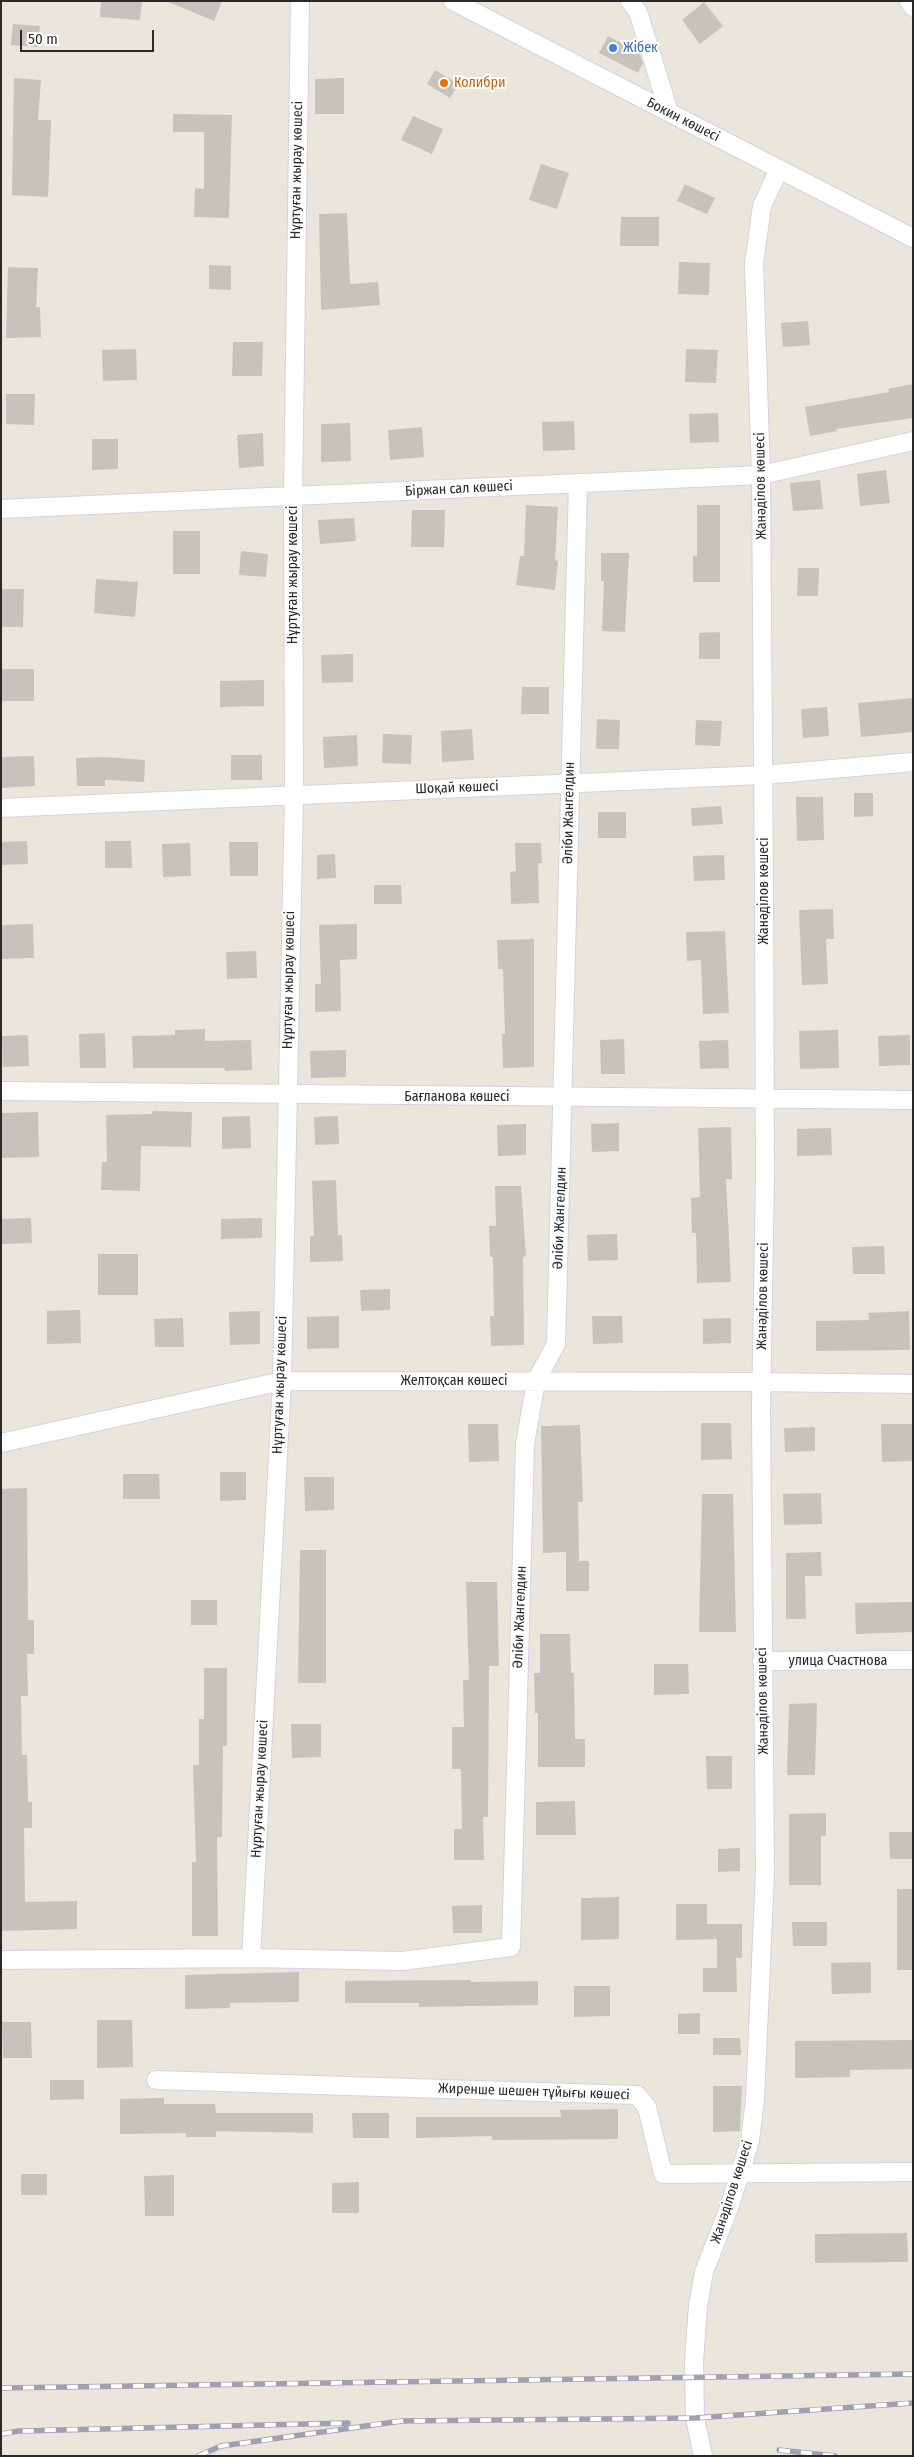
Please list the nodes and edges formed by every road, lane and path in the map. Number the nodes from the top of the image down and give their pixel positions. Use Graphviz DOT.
graph roads {
  1 [pos="300,1"];
  2 [pos="453,1"];
  3 [pos="630,1"];
  4 [pos="909,1"];
  5 [pos="913,7"];
  6 [pos="669,112"];
  7 [pos="779,169"];
  8 [pos="913,238"];
  9 [pos="913,441"];
  10 [pos="761,476"];
  11 [pos="578,483"];
  12 [pos="293,496"];
  13 [pos="1,508"];
  14 [pos="913,762"];
  15 [pos="763,776"];
  16 [pos="570,784"];
  17 [pos="294,795"];
  18 [pos="1,808"];
  19 [pos="1,1091"];
  20 [pos="286,1096"];
  21 [pos="563,1097"];
  22 [pos="765,1100"];
  23 [pos="913,1100"];
  24 [pos="282,1381"];
  25 [pos="536,1381"];
  26 [pos="761,1382"];
  27 [pos="913,1384"];
  28 [pos="1,1443"];
  29 [pos="913,1660"];
  30 [pos="762,1661"];
  31 [pos="251,1958"];
  32 [pos="1,1960"];
  33 [pos="156,2080"];
  34 [pos="913,2172"];
  35 [pos="739,2173"];
  36 [pos="703,2456"];
  1 -- 12 [label="street, Нұртуған жырау көшесі"];
  2 -- 6 [label="street, Бокин көшесі"];
  3 -- 6 [label="street"];
  4 -- 5 [label="street"];
  6 -- 7 [label="street, Бокин көшесі"];
  7 -- 8 [label="street, Бокин көшесі"];
  7 -- 10 [label="street, Жанәділов көшесі"];
  9 -- 10 [label="street, Біржан сал көшесі"];
  10 -- 11 [label="street, Біржан сал көшесі"];
  10 -- 15 [label="street, Жанәділов көшесі"];
  11 -- 12 [label="street, Біржан сал көшесі"];
  11 -- 16 [label="street, Әліби Жангелдин"];
  12 -- 13 [label="street, Біржан сал көшесі"];
  12 -- 17 [label="street, Нұртуған жырау көшесі"];
  14 -- 15 [label="street, Шоқай көшесі"];
  15 -- 16 [label="street, Шоқай көшесі"];
  15 -- 22 [label="street, Жанәділов көшесі"];
  16 -- 17 [label="street, Шоқай көшесі"];
  16 -- 21 [label="street, Әліби Жангелдин"];
  17 -- 18 [label="street, Шоқай көшесі"];
  17 -- 20 [label="street, Нұртуған жырау көшесі"];
  19 -- 20 [label="street, Бағланова көшесі"];
  20 -- 21 [label="street, Бағланова көшесі"];
  20 -- 24 [label="street, Нұртуған жырау көшесі"];
  21 -- 22 [label="street, Бағланова көшесі"];
  21 -- 25 [label="street, Әліби Жангелдин"];
  22 -- 23 [label="street, Бағланова көшесі"];
  22 -- 26 [label="street, Жанәділов көшесі"];
  24 -- 25 [label="street, Желтоқсан көшесі"];
  24 -- 28 [label="street, Желтоқсан көшесі"];
  24 -- 31 [label="street, Нұртуған жырау көшесі"];
  25 -- 26 [label="street, Желтоқсан көшесі"];
  25 -- 31 [label="street, Әліби Жангелдин"];
  26 -- 27 [label="street, Желтоқсан көшесі"];
  26 -- 30 [label="street, Жанәділов көшесі"];
  29 -- 30 [label="street, улица Счастнова"];
  30 -- 35 [label="street, Жанәділов көшесі"];
  31 -- 32 [label="street"];
  33 -- 35 [label="street, Жиренше шешен тұйығы көшесі"];
  34 -- 35 [label="street, Жиренше шешен тұйығы көшесі"];
  35 -- 36 [label="street, Жанәділов көшесі"];
}
